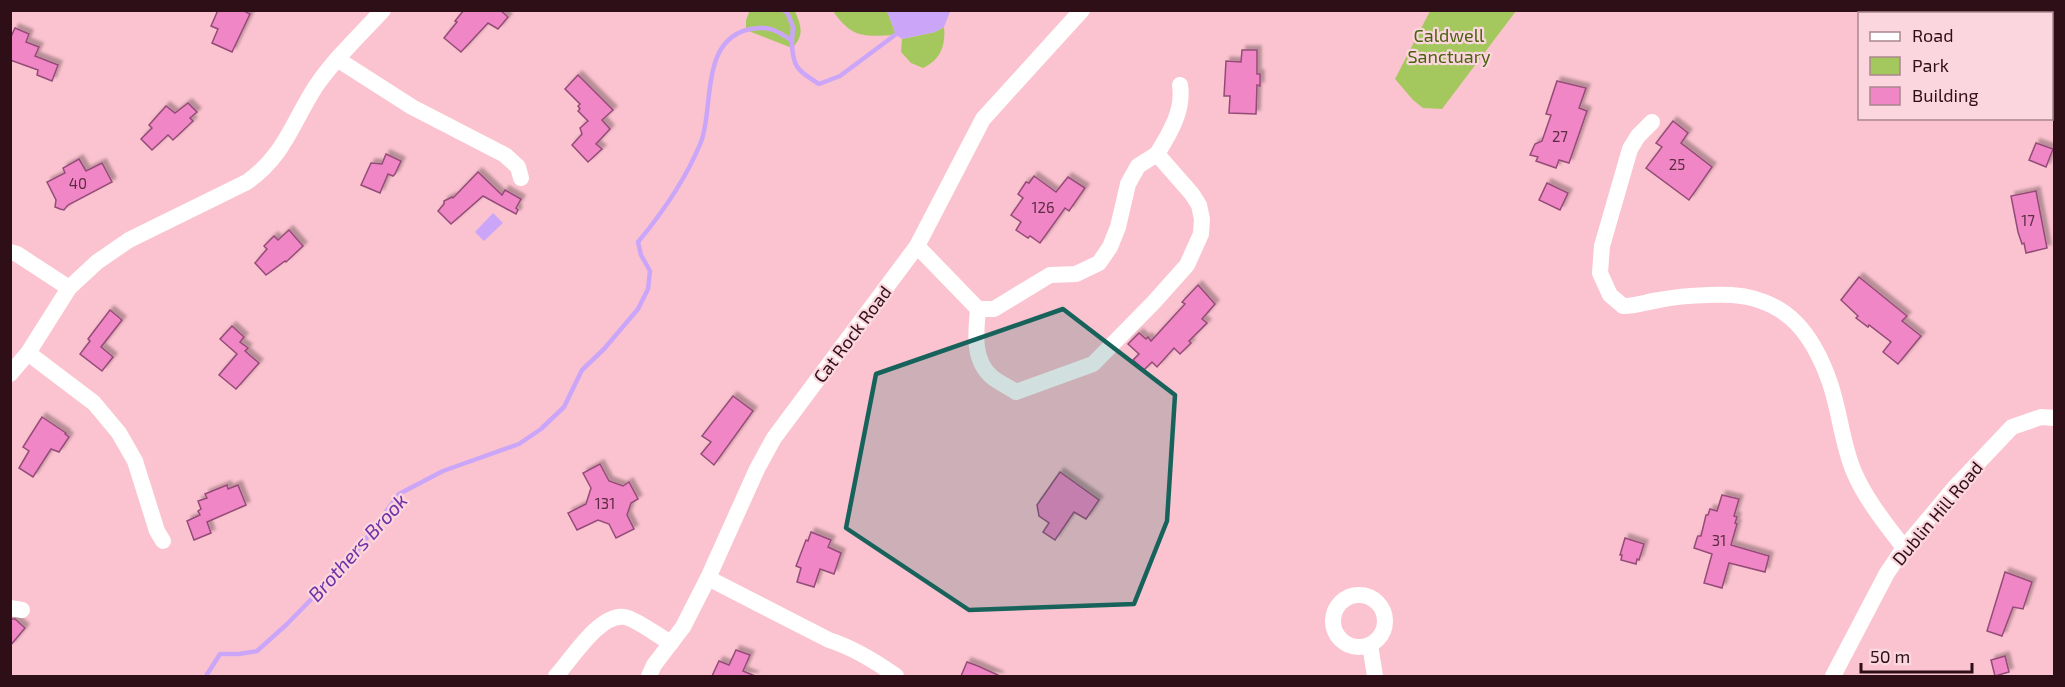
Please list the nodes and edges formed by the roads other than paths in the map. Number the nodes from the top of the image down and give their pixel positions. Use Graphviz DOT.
graph roads {
  1 [pos="383,10"];
  2 [pos="1082,10"];
  3 [pos="337,59"];
  4 [pos="1180,85"];
  5 [pos="1652,122"];
  6 [pos="1157,154"];
  7 [pos="521,178"];
  8 [pos="917,246"];
  9 [pos="10,252"];
  10 [pos="69,288"];
  11 [pos="978,309"];
  12 [pos="28,352"];
  13 [pos="10,374"];
  14 [pos="2055,418"];
  15 [pos="164,541"];
  16 [pos="1904,548"];
  17 [pos="708,578"];
  18 [pos="671,643"];
  19 [pos="1370,645"];
  20 [pos="556,676"];
  21 [pos="649,676"];
  22 [pos="896,676"];
  23 [pos="1375,676"];
  24 [pos="1833,676"];
  1 -- 3 [label="street"];
  2 -- 8 [label="street, Cat Rock Road"];
  3 -- 7 [label="street"];
  3 -- 10 [label="street"];
  4 -- 6 [label="street"];
  5 -- 16 [label="street"];
  6 -- 11 [label="street"];
  6 -- 11 [label="street"];
  8 -- 11 [label="street"];
  8 -- 17 [label="street, Cat Rock Road"];
  9 -- 10 [label="street"];
  10 -- 12 [label="street"];
  12 -- 13 [label="street"];
  12 -- 15 [label="street"];
  14 -- 16 [label="street, Dublin Hill Road"];
  16 -- 24 [label="street, Dublin Hill Road"];
  17 -- 18 [label="street, Cat Rock Road"];
  17 -- 22 [label="street"];
  18 -- 20 [label="street"];
  18 -- 21 [label="street, Cat Rock Road"];
  19 -- 23 [label="street"];
}
